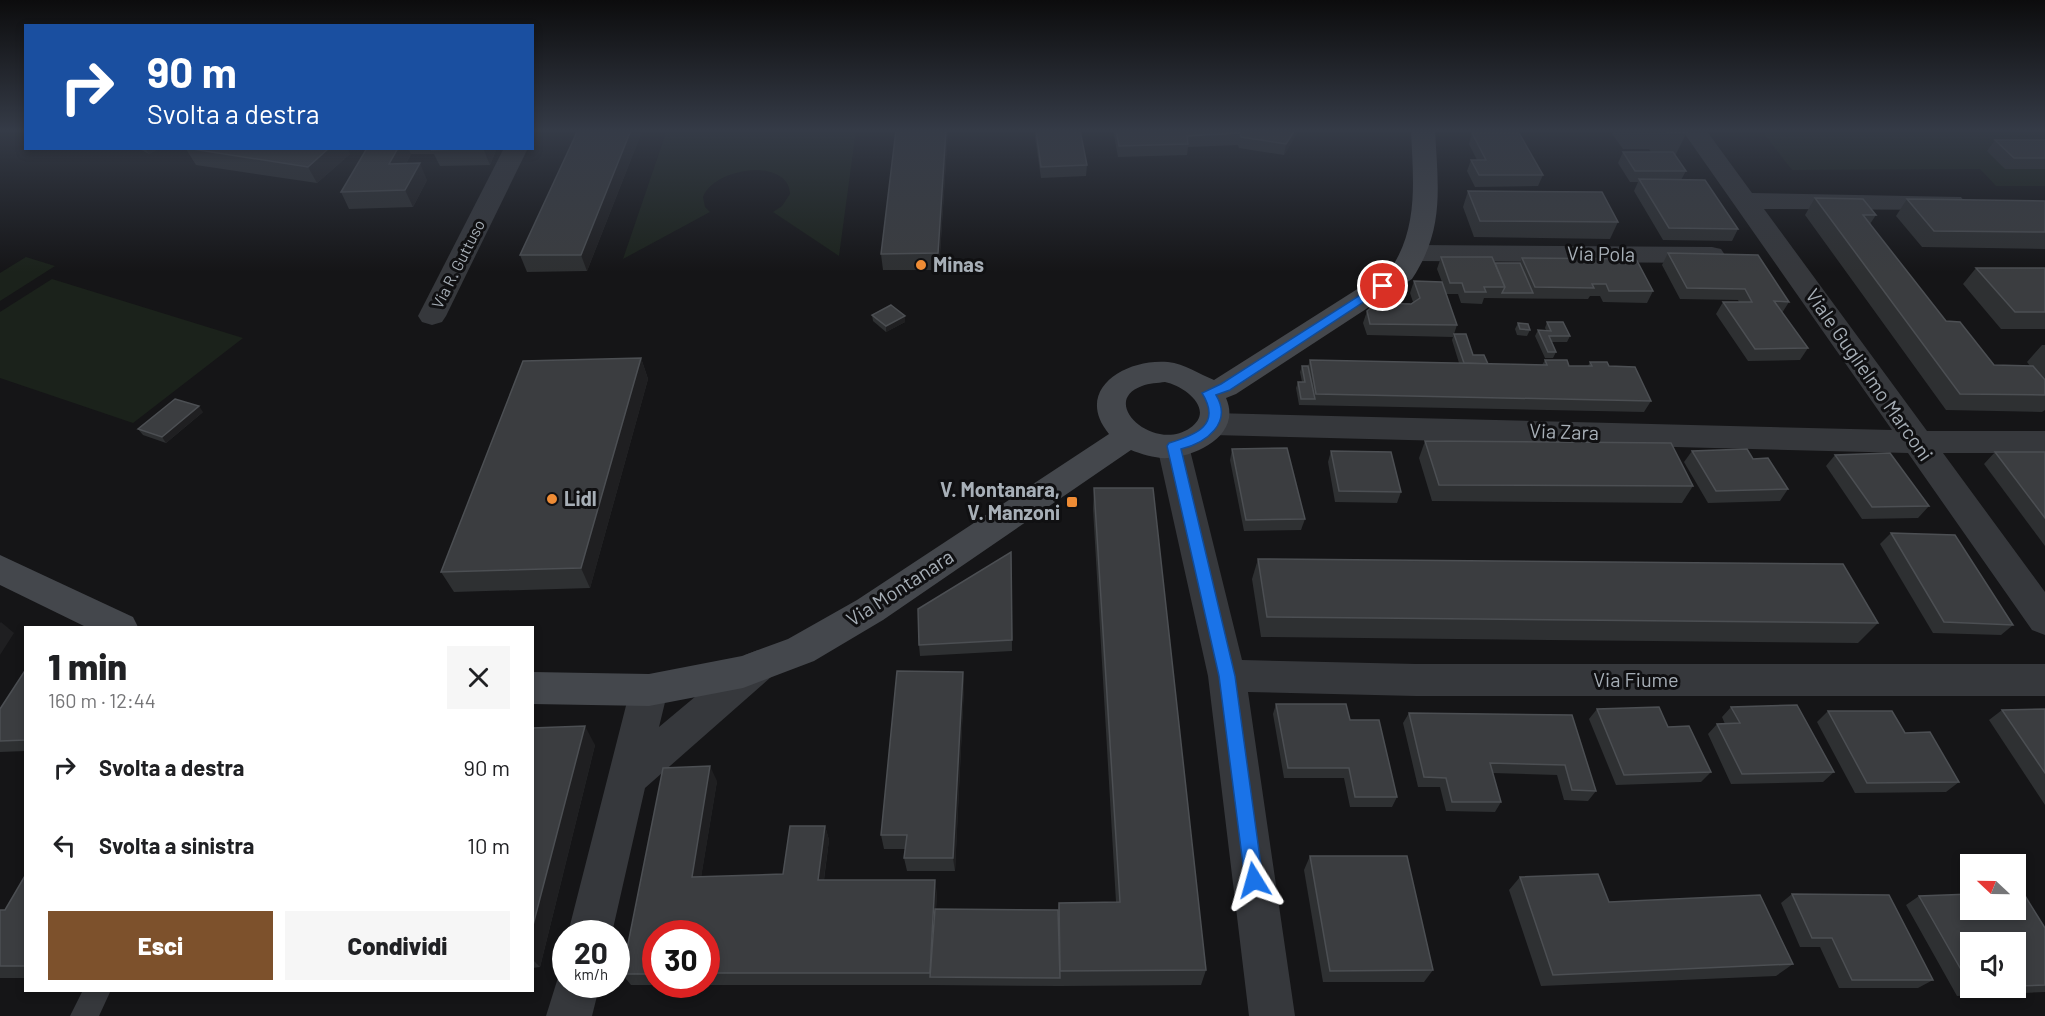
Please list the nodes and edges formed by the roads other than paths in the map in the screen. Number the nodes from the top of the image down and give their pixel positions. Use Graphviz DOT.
graph roads {
  1 [pos="501,177"];
  2 [pos="1424,177"];
  3 [pos="1729,177"];
  4 [pos="1746,201"];
  5 [pos="1980,202"];
  6 [pos="1417,252"];
  7 [pos="1785,256"];
  8 [pos="432,316"];
  9 [pos="1208,393"];
  10 [pos="1213,424"];
  11 [pos="1129,436"];
  12 [pos="1915,442"];
  13 [pos="2045,442"];
  14 [pos="1173,446"];
  15 [pos="0,569"];
  16 [pos="2045,620"];
  17 [pos="118,626"];
  18 [pos="758,666"];
  19 [pos="1227,676"];
  20 [pos="2045,680"];
  21 [pos="534,688"];
  22 [pos="649,690"];
  23 [pos="627,779"];
  24 [pos="593,920"];
  25 [pos="97,992"];
  26 [pos="574,998"];
  27 [pos="84,1016"];
  28 [pos="569,1016"];
  29 [pos="1272,1016"];
  1 -- 8 [label="street, Via R. Guttuso"];
  2 -- 6 [label="main road"];
  3 -- 4 [label="street, Viale Guglielmo Marconi"];
  4 -- 5 [label="street"];
  4 -- 7 [label="street, Viale Guglielmo Marconi"];
  6 -- 7 [label="street, Via Pola"];
  6 -- 9 [label="main road"];
  7 -- 12 [label="street, Viale Guglielmo Marconi"];
  9 -- 10 [label="main road"];
  9 -- 11 [label="main road"];
  10 -- 12 [label="street, Via Zara"];
  10 -- 14 [label="main road"];
  11 -- 14 [label="main road"];
  11 -- 18 [label="main road, Via Montanara"];
  12 -- 13 [label="street, Via Zara"];
  12 -- 16 [label="street, Viale Guglielmo Marconi"];
  14 -- 19 [label="street"];
  15 -- 17 [label="main road"];
  18 -- 22 [label="main road, Via Montanara"];
  18 -- 23 [label="street"];
  19 -- 20 [label="street, Via Fiume"];
  19 -- 29 [label="street"];
  21 -- 22 [label="main road, Via Montanara"];
  22 -- 23 [label="street"];
  23 -- 24 [label="street"];
  25 -- 27 [label="lane"];
  26 -- 28 [label="street"];
}
